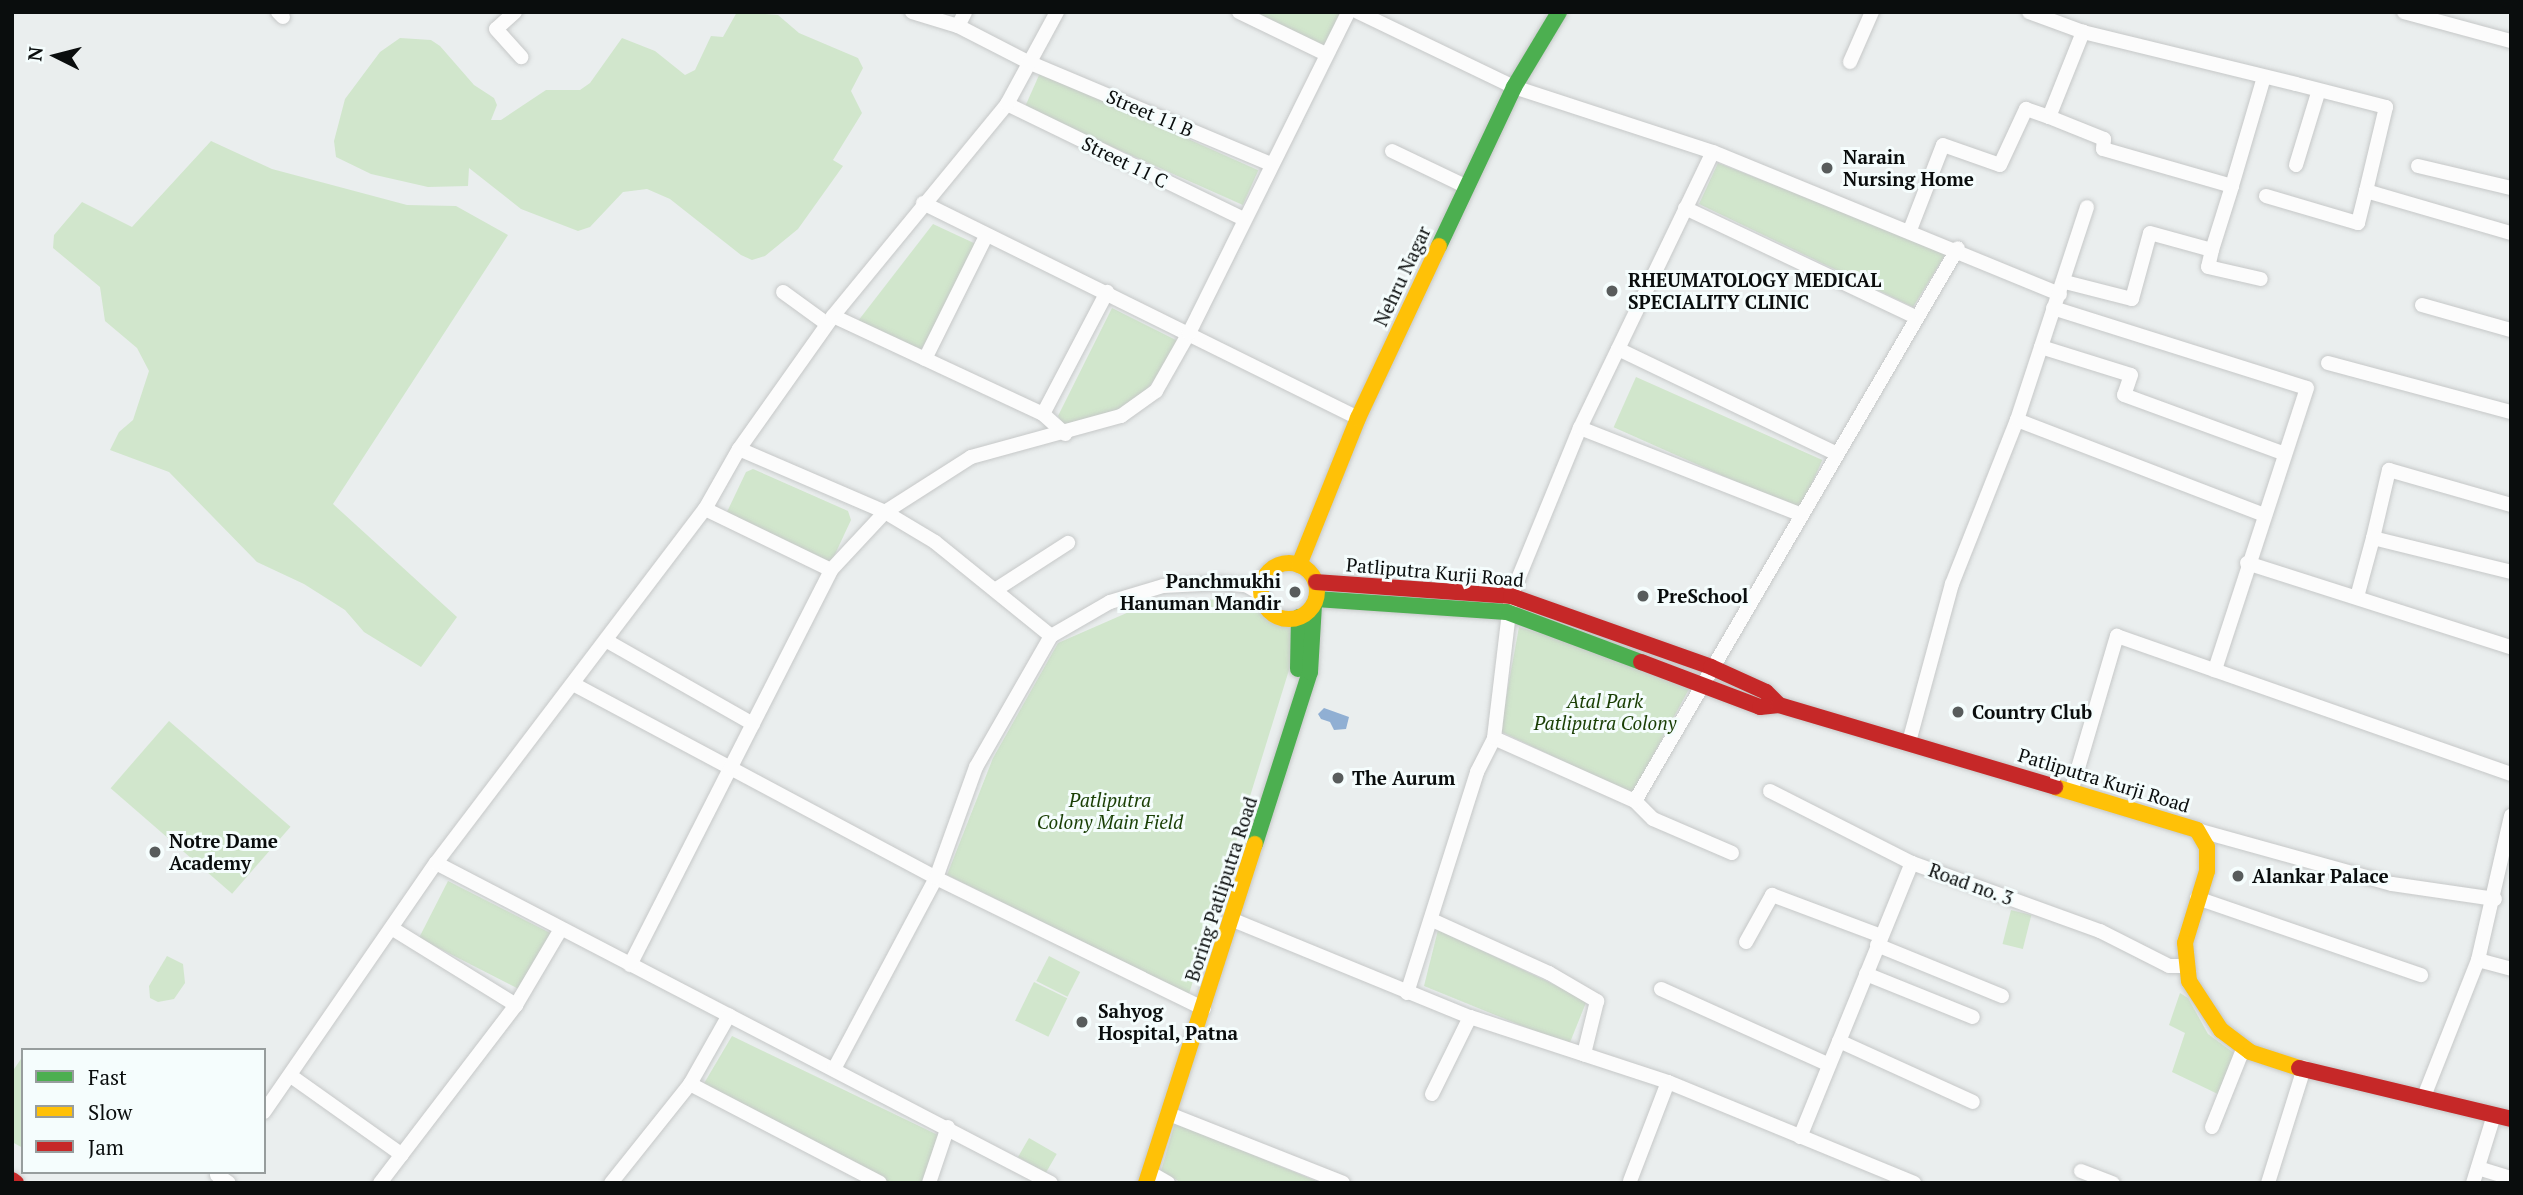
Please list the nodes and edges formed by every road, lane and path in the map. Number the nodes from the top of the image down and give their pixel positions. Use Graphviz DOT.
graph roads {
  1 [pos="515,12"];
  2 [pos="912,12"];
  3 [pos="965,12"];
  4 [pos="1057,12"];
  5 [pos="1239,12"];
  6 [pos="1348,12"];
  7 [pos="1358,12"];
  8 [pos="1872,12"];
  9 [pos="2029,12"];
  10 [pos="2404,12"];
  11 [pos="1555,13"];
  12 [pos="958,26"];
  13 [pos="2082,32"];
  14 [pos="2511,41"];
  15 [pos="1326,54"];
  16 [pos="521,58"];
  17 [pos="1028,62"];
  18 [pos="1850,62"];
  19 [pos="2264,77"];
  20 [pos="1514,87"];
  21 [pos="2319,90"];
  22 [pos="1007,104"];
  23 [pos="2049,117"];
  24 [pos="1392,151"];
  25 [pos="1713,152"];
  26 [pos="1271,164"];
  27 [pos="2296,165"];
  28 [pos="2418,166"];
  29 [pos="2232,186"];
  30 [pos="1467,187"];
  31 [pos="2511,188"];
  32 [pos="2366,191"];
  33 [pos="2266,196"];
  34 [pos="923,203"];
  35 [pos="2087,207"];
  36 [pos="1685,208"];
  37 [pos="1244,219"];
  38 [pos="1910,230"];
  39 [pos="2511,233"];
  40 [pos="986,236"];
  41 [pos="1958,248"];
  42 [pos="2212,250"];
  43 [pos="2261,279"];
  44 [pos="2063,288"];
  45 [pos="783,292"];
  46 [pos="1107,292"];
  47 [pos="2422,305"];
  48 [pos="2053,308"];
  49 [pos="1916,317"];
  50 [pos="830,320"];
  51 [pos="2511,330"];
  52 [pos="1189,334"];
  53 [pos="2040,347"];
  54 [pos="1618,348"];
  55 [pos="925,359"];
  56 [pos="2328,363"];
  57 [pos="2511,412"];
  58 [pos="1043,414"];
  59 [pos="1358,418"];
  60 [pos="2017,420"];
  61 [pos="1580,428"];
  62 [pos="1065,434"];
  63 [pos="739,449"];
  64 [pos="1835,453"];
  65 [pos="2285,454"];
  66 [pos="2511,505"];
  67 [pos="705,509"];
  68 [pos="885,512"];
  69 [pos="1799,514"];
  70 [pos="2264,515"];
  71 [pos="2373,538"];
  72 [pos="1068,543"];
  73 [pos="2247,563"];
  74 [pos="1299,565"];
  75 [pos="831,570"];
  76 [pos="2511,572"];
  77 [pos="995,590"];
  78 [pos="1261,594"];
  79 [pos="1315,595"];
  80 [pos="2357,597"];
  81 [pos="1509,604"];
  82 [pos="1299,617"];
  83 [pos="1051,636"];
  84 [pos="607,641"];
  85 [pos="2511,647"];
  86 [pos="1711,667"];
  87 [pos="2215,670"];
  88 [pos="1702,683"];
  89 [pos="575,685"];
  90 [pos="1779,705"];
  91 [pos="753,724"];
  92 [pos="1494,738"];
  93 [pos="1909,742"];
  94 [pos="729,771"];
  95 [pos="2511,774"];
  96 [pos="1770,791"];
  97 [pos="2071,792"];
  98 [pos="1267,795"];
  99 [pos="1635,801"];
  100 [pos="2511,816"];
  101 [pos="2197,830"];
  102 [pos="1732,853"];
  103 [pos="436,863"];
  104 [pos="1912,863"];
  105 [pos="936,878"];
  106 [pos="2197,898"];
  107 [pos="2496,899"];
  108 [pos="1233,920"];
  109 [pos="1432,920"];
  110 [pos="393,929"];
  111 [pos="561,929"];
  112 [pos="1879,941"];
  113 [pos="1746,942"];
  114 [pos="2478,960"];
  115 [pos="630,965"];
  116 [pos="2187,966"];
  117 [pos="2511,969"];
  118 [pos="1866,974"];
  119 [pos="2421,975"];
  120 [pos="1661,989"];
  121 [pos="1407,993"];
  122 [pos="2002,996"];
  123 [pos="516,1005"];
  124 [pos="1199,1007"];
  125 [pos="729,1015"];
  126 [pos="1470,1017"];
  127 [pos="1973,1017"];
  128 [pos="1839,1041"];
  129 [pos="2244,1047"];
  130 [pos="1584,1054"];
  131 [pos="1829,1065"];
  132 [pos="2304,1068"];
  133 [pos="834,1069"];
  134 [pos="291,1076"];
  135 [pos="1668,1082"];
  136 [pos="690,1084"];
  137 [pos="1432,1094"];
  138 [pos="2423,1099"];
  139 [pos="1972,1102"];
  140 [pos="266,1109"];
  141 [pos="1169,1114"];
  142 [pos="2494,1115"];
  143 [pos="2511,1119"];
  144 [pos="948,1127"];
  145 [pos="2212,1127"];
  146 [pos="1800,1137"];
  147 [pos="402,1155"];
  148 [pos="2478,1168"];
  149 [pos="2081,1171"];
  150 [pos="1147,1177"];
  151 [pos="1888,1178"];
  152 [pos="2511,1178"];
  153 [pos="1630,1181"];
  154 [pos="380,1183"];
  155 [pos="611,1183"];
  156 [pos="880,1183"];
  157 [pos="929,1183"];
  158 [pos="1051,1183"];
  159 [pos="1132,1183"];
  160 [pos="1168,1183"];
  161 [pos="1343,1183"];
  162 [pos="1914,1183"];
  163 [pos="2113,1183"];
  164 [pos="2268,1183"];
  165 [pos="2473,1183"];
  1 -- 16 [label="street"];
  2 -- 12 [label="street, Street 11 B"];
  3 -- 12 [label="street"];
  4 -- 17 [label="street"];
  5 -- 15 [label="street"];
  6 -- 15 [label="street"];
  7 -- 20 [label="street"];
  8 -- 18 [label="street"];
  9 -- 13 [label="street"];
  10 -- 14 [label="street"];
  11 -- 20 [label="street, Nehru Nagar"];
  12 -- 17 [label="street, Street 11 B"];
  13 -- 19 [label="street"];
  13 -- 23 [label="street"];
  15 -- 26 [label="street"];
  17 -- 22 [label="street"];
  17 -- 26 [label="street, Street 11 B"];
  19 -- 21 [label="street"];
  19 -- 29 [label="street"];
  20 -- 25 [label="street"];
  20 -- 30 [label="street, Nehru Nagar"];
  21 -- 27 [label="street"];
  21 -- 32 [label="street"];
  22 -- 34 [label="street"];
  22 -- 37 [label="street, Street 11 C"];
  23 -- 29 [label="street"];
  23 -- 38 [label="street"];
  24 -- 30 [label="street"];
  25 -- 36 [label="street"];
  25 -- 38 [label="street"];
  26 -- 37 [label="street"];
  28 -- 31 [label="street"];
  29 -- 42 [label="street"];
  30 -- 59 [label="street, Nehru Nagar"];
  32 -- 33 [label="street"];
  32 -- 39 [label="street"];
  34 -- 40 [label="street"];
  34 -- 50 [label="street"];
  35 -- 44 [label="street"];
  36 -- 49 [label="street"];
  36 -- 54 [label="street"];
  37 -- 52 [label="street"];
  38 -- 41 [label="street"];
  40 -- 46 [label="street"];
  40 -- 55 [label="street"];
  41 -- 44 [label="street"];
  41 -- 49 [label="street"];
  42 -- 43 [label="street"];
  42 -- 44 [label="street"];
  44 -- 48 [label="street"];
  45 -- 50 [label="street"];
  46 -- 52 [label="street"];
  46 -- 58 [label="street"];
  47 -- 51 [label="street"];
  48 -- 53 [label="street"];
  48 -- 65 [label="street"];
  49 -- 64 [label="street"];
  50 -- 55 [label="street"];
  50 -- 63 [label="street"];
  52 -- 59 [label="street"];
  52 -- 62 [label="street"];
  53 -- 60 [label="street"];
  53 -- 65 [label="street"];
  54 -- 61 [label="street"];
  54 -- 64 [label="street"];
  55 -- 58 [label="street"];
  56 -- 57 [label="street"];
  58 -- 62 [label="street"];
  59 -- 74 [label="street, Nehru Nagar"];
  60 -- 70 [label="street"];
  60 -- 93 [label="street"];
  61 -- 69 [label="street"];
  61 -- 81 [label="street"];
  62 -- 68 [label="street"];
  63 -- 67 [label="street"];
  63 -- 68 [label="street"];
  64 -- 69 [label="street"];
  65 -- 70 [label="street"];
  66 -- 71 [label="street"];
  67 -- 75 [label="street"];
  67 -- 84 [label="street"];
  68 -- 75 [label="street"];
  68 -- 77 [label="street"];
  69 -- 86 [label="street"];
  70 -- 73 [label="street"];
  71 -- 76 [label="street"];
  71 -- 80 [label="street"];
  72 -- 77 [label="street"];
  73 -- 80 [label="street"];
  73 -- 87 [label="street"];
  74 -- 78 [label="street"];
  74 -- 79 [label="street"];
  75 -- 91 [label="street"];
  77 -- 83 [label="street"];
  78 -- 82 [label="street"];
  78 -- 83 [label="street"];
  79 -- 81 [label="street, Patliputra Kurji Road"];
  79 -- 82 [label="street"];
  79 -- 98 [label="street, Boring Patliputra Road"];
  80 -- 85 [label="street"];
  81 -- 86 [label="street, Patliputra Kurji Road"];
  81 -- 88 [label="street, Patliputra Kurji Road"];
  81 -- 92 [label="street"];
  82 -- 98 [label="street, Boring Patliputra Road"];
  83 -- 105 [label="street"];
  84 -- 89 [label="street"];
  84 -- 91 [label="street"];
  86 -- 88 [label="street"];
  86 -- 90 [label="street, Patliputra Kurji Road"];
  87 -- 95 [label="street"];
  87 -- 97 [label="street"];
  88 -- 90 [label="street, Patliputra Kurji Road"];
  88 -- 99 [label="street"];
  89 -- 94 [label="street"];
  89 -- 103 [label="street"];
  90 -- 93 [label="street, Patliputra Kurji Road"];
  91 -- 94 [label="street"];
  92 -- 99 [label="street"];
  92 -- 109 [label="street"];
  93 -- 97 [label="street, Patliputra Kurji Road"];
  94 -- 105 [label="street"];
  94 -- 115 [label="street"];
  96 -- 104 [label="street"];
  97 -- 101 [label="street, Patliputra Kurji Road"];
  98 -- 108 [label="street, Boring Patliputra Road"];
  98 -- 124 [label="street, Boring Patliputra Road"];
  99 -- 102 [label="street"];
  100 -- 107 [label="street"];
  101 -- 106 [label="street, Patliputra Kurji Road"];
  101 -- 107 [label="street"];
  103 -- 110 [label="street"];
  103 -- 111 [label="street"];
  104 -- 112 [label="street, Road no. 3"];
  104 -- 116 [label="street, Road no. 3"];
  105 -- 124 [label="street"];
  105 -- 133 [label="street"];
  106 -- 116 [label="street, Patliputra Kurji Road"];
  106 -- 119 [label="street"];
  107 -- 114 [label="street"];
  108 -- 121 [label="street"];
  108 -- 124 [label="street, Boring Patliputra Road"];
  109 -- 121 [label="street"];
  109 -- 130 [label="street"];
  110 -- 123 [label="street"];
  110 -- 134 [label="street"];
  111 -- 115 [label="street"];
  111 -- 123 [label="street"];
  112 -- 113 [label="street"];
  112 -- 118 [label="street, Road no. 3"];
  112 -- 122 [label="street"];
  114 -- 117 [label="street"];
  114 -- 138 [label="street"];
  115 -- 125 [label="street"];
  116 -- 129 [label="street, Patliputra Kurji Road"];
  118 -- 127 [label="street"];
  118 -- 128 [label="street, Road no. 3"];
  120 -- 131 [label="street"];
  121 -- 126 [label="street"];
  123 -- 147 [label="street"];
  124 -- 141 [label="street, Boring Patliputra Road"];
  124 -- 159 [label="street, Boring Patliputra Road"];
  125 -- 133 [label="street"];
  125 -- 136 [label="street"];
  126 -- 130 [label="street"];
  126 -- 137 [label="street"];
  128 -- 131 [label="street, Road no. 3"];
  128 -- 139 [label="street"];
  129 -- 132 [label="street, Patliputra Kurji Road"];
  129 -- 145 [label="street"];
  130 -- 135 [label="street"];
  131 -- 146 [label="street, Road no. 3"];
  132 -- 138 [label="street, Patliputra Kurji Road"];
  132 -- 164 [label="street"];
  133 -- 144 [label="street"];
  134 -- 140 [label="street"];
  134 -- 147 [label="street"];
  135 -- 146 [label="street"];
  135 -- 153 [label="street"];
  136 -- 155 [label="street"];
  136 -- 156 [label="street"];
  138 -- 142 [label="street, Patliputra Kurji Road"];
  141 -- 150 [label="street, Boring Patliputra Road"];
  141 -- 161 [label="street"];
  142 -- 143 [label="street, Patliputra Kurji Road"];
  142 -- 148 [label="street"];
  144 -- 157 [label="street"];
  144 -- 158 [label="street"];
  146 -- 151 [label="street"];
  147 -- 154 [label="street"];
  148 -- 152 [label="street"];
  148 -- 165 [label="street"];
  149 -- 163 [label="street"];
  150 -- 160 [label="street"];
  151 -- 162 [label="street"];
}
